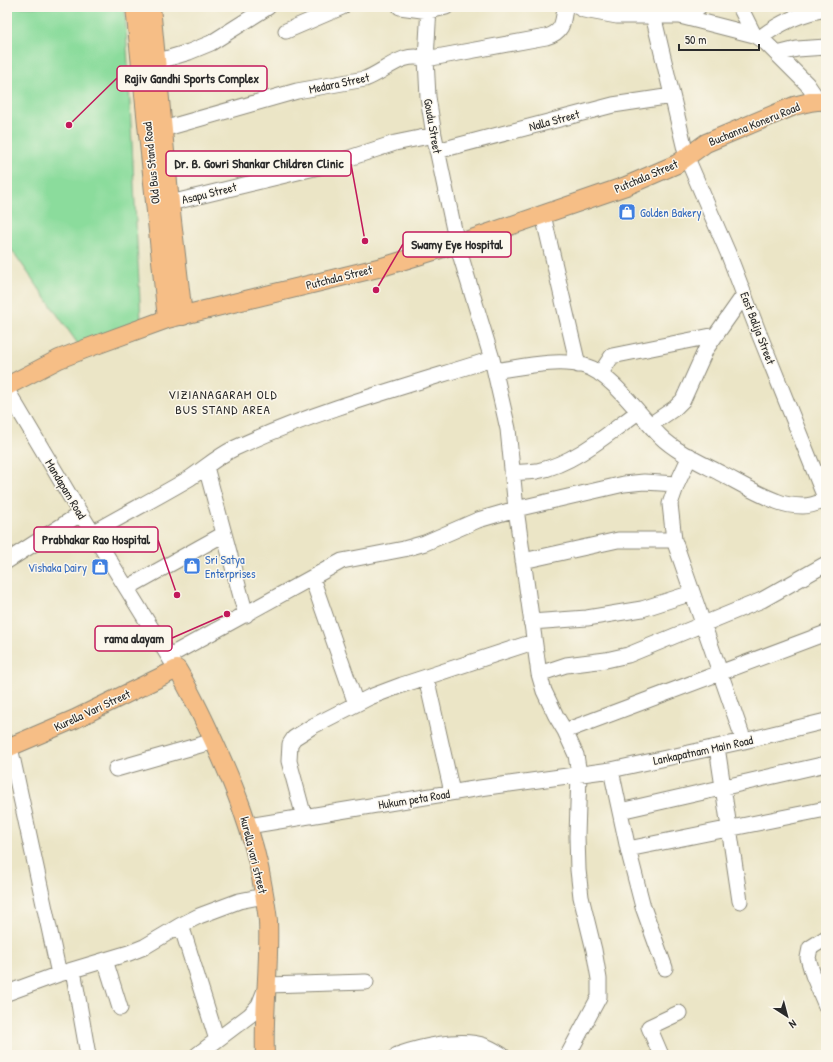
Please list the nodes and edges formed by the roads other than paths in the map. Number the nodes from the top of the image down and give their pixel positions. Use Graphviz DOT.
graph roads {
  1 [pos="135,7"];
  2 [pos="151,7"];
  3 [pos="268,7"];
  4 [pos="342,7"];
  5 [pos="400,7"];
  6 [pos="446,7"];
  7 [pos="565,7"];
  8 [pos="578,7"];
  9 [pos="699,7"];
  10 [pos="740,7"];
  11 [pos="429,9"];
  12 [pos="826,10"];
  13 [pos="653,15"];
  14 [pos="680,16"];
  15 [pos="286,31"];
  16 [pos="757,37"];
  17 [pos="826,47"];
  18 [pos="777,54"];
  19 [pos="426,58"];
  20 [pos="156,62"];
  21 [pos="672,96"];
  22 [pos="822,101"];
  23 [pos="163,129"];
  24 [pos="434,135"];
  25 [pos="437,151"];
  26 [pos="687,158"];
  27 [pos="170,203"];
  28 [pos="543,215"];
  29 [pos="456,244"];
  30 [pos="744,295"];
  31 [pos="175,318"];
  32 [pos="716,335"];
  33 [pos="578,364"];
  34 [pos="493,365"];
  35 [pos="600,374"];
  36 [pos="7,386"];
  37 [pos="7,390"];
  38 [pos="638,412"];
  39 [pos="650,425"];
  40 [pos="690,456"];
  41 [pos="206,467"];
  42 [pos="512,473"];
  43 [pos="677,484"];
  44 [pos="826,500"];
  45 [pos="516,509"];
  46 [pos="80,514"];
  47 [pos="92,533"];
  48 [pos="224,534"];
  49 [pos="674,540"];
  50 [pos="7,561"];
  51 [pos="523,561"];
  52 [pos="826,564"];
  53 [pos="312,578"];
  54 [pos="127,588"];
  55 [pos="692,593"];
  56 [pos="246,615"];
  57 [pos="531,622"];
  58 [pos="703,624"];
  59 [pos="826,633"];
  60 [pos="533,642"];
  61 [pos="173,662"];
  62 [pos="538,674"];
  63 [pos="720,674"];
  64 [pos="426,677"];
  65 [pos="356,704"];
  66 [pos="826,721"];
  67 [pos="565,731"];
  68 [pos="214,741"];
  69 [pos="744,741"];
  70 [pos="717,747"];
  71 [pos="8,748"];
  72 [pos="826,764"];
  73 [pos="116,769"];
  74 [pos="611,770"];
  75 [pos="579,774"];
  76 [pos="723,788"];
  77 [pos="452,792"];
  78 [pos="826,809"];
  79 [pos="620,811"];
  80 [pos="304,817"];
  81 [pos="248,826"];
  82 [pos="729,829"];
  83 [pos="628,849"];
  84 [pos="264,896"];
  85 [pos="740,901"];
  86 [pos="181,924"];
  87 [pos="826,938"];
  88 [pos="105,960"];
  89 [pos="665,968"];
  90 [pos="66,972"];
  91 [pos="366,982"];
  92 [pos="267,985"];
  93 [pos="7,993"];
  94 [pos="826,1006"];
  95 [pos="120,1008"];
  96 [pos="679,1013"];
  97 [pos="217,1040"];
  98 [pos="88,1055"];
  99 [pos="197,1055"];
  100 [pos="265,1055"];
  101 [pos="397,1055"];
  102 [pos="502,1055"];
  103 [pos="568,1055"];
  104 [pos="661,1055"];
  1 -- 31 [label="main road, Old Bus Stand Road"];
  2 -- 20 [label="main road, Old Bus Stand Road"];
  3 -- 20 [label="street"];
  4 -- 15 [label="street"];
  5 -- 11 [label="street"];
  6 -- 11 [label="street"];
  7 -- 19 [label="street, Medara Street"];
  8 -- 13 [label="street"];
  9 -- 14 [label="street"];
  10 -- 16 [label="street"];
  11 -- 19 [label="street, Goudu Street"];
  12 -- 16 [label="street"];
  13 -- 14 [label="street"];
  13 -- 21 [label="street, East Balija Street"];
  14 -- 16 [label="street"];
  16 -- 18 [label="street"];
  17 -- 18 [label="street"];
  18 -- 22 [label="street"];
  19 -- 23 [label="street, Medara Street"];
  19 -- 24 [label="street, Goudu Street"];
  20 -- 23 [label="main road, Old Bus Stand Road"];
  21 -- 25 [label="street, Nalla Street"];
  21 -- 26 [label="street, East Balija Street"];
  22 -- 26 [label="main road, Buchanna Koneru Road"];
  23 -- 27 [label="main road, Old Bus Stand Road"];
  24 -- 25 [label="street, Goudu Street"];
  24 -- 27 [label="street, Asapu Street"];
  25 -- 29 [label="street, Goudu Street"];
  26 -- 28 [label="main road, Putchala Street"];
  26 -- 30 [label="street, East Balija Street"];
  27 -- 31 [label="main road, Old Bus Stand Road"];
  28 -- 29 [label="main road, Putchala Street"];
  28 -- 33 [label="street"];
  29 -- 31 [label="main road, Putchala Street"];
  29 -- 34 [label="street, Goudu Street"];
  30 -- 32 [label="street"];
  30 -- 44 [label="street, East Balija Street"];
  31 -- 36 [label="main road"];
  32 -- 35 [label="street"];
  32 -- 39 [label="street"];
  33 -- 34 [label="street"];
  33 -- 35 [label="street"];
  34 -- 41 [label="street"];
  34 -- 42 [label="street, Goudu Street"];
  35 -- 38 [label="street"];
  37 -- 46 [label="street, Mandapam Road"];
  38 -- 39 [label="street"];
  38 -- 42 [label="street"];
  39 -- 40 [label="street"];
  40 -- 43 [label="street"];
  40 -- 44 [label="street"];
  41 -- 47 [label="street"];
  41 -- 48 [label="street"];
  42 -- 45 [label="street, Goudu Street"];
  43 -- 45 [label="street"];
  43 -- 49 [label="street"];
  45 -- 51 [label="street, Goudu Street"];
  45 -- 53 [label="street"];
  46 -- 47 [label="street, Mandapam Road"];
  46 -- 50 [label="street"];
  47 -- 54 [label="street, Mandapam Road"];
  48 -- 54 [label="street"];
  48 -- 56 [label="street"];
  49 -- 51 [label="street"];
  49 -- 55 [label="street"];
  51 -- 57 [label="street, Goudu Street"];
  52 -- 58 [label="street"];
  53 -- 56 [label="street"];
  53 -- 65 [label="street"];
  54 -- 61 [label="street, Mandapam Road"];
  55 -- 57 [label="street"];
  55 -- 58 [label="street"];
  56 -- 61 [label="street"];
  57 -- 60 [label="street, Goudu Street"];
  58 -- 62 [label="street"];
  58 -- 63 [label="street"];
  59 -- 63 [label="street"];
  60 -- 62 [label="street, Goudu Street"];
  60 -- 64 [label="street"];
  61 -- 68 [label="main road, kurella vari street"];
  61 -- 71 [label="main road, Kurella Vari Street"];
  62 -- 67 [label="street, Goudu Street"];
  63 -- 67 [label="street"];
  63 -- 69 [label="street"];
  64 -- 65 [label="street"];
  64 -- 77 [label="street"];
  65 -- 80 [label="street"];
  66 -- 69 [label="street, Lankapatnam Main Road"];
  67 -- 75 [label="street, Goudu Street"];
  68 -- 73 [label="street"];
  68 -- 81 [label="main road, kurella vari street"];
  69 -- 70 [label="street, Lankapatnam Main Road"];
  70 -- 74 [label="street, Lankapatnam Main Road"];
  70 -- 76 [label="street"];
  71 -- 90 [label="street"];
  72 -- 76 [label="street"];
  74 -- 75 [label="street, Lankapatnam Main Road"];
  74 -- 79 [label="street"];
  75 -- 77 [label="street, Hukum peta Road"];
  75 -- 103 [label="street, Goudu Street"];
  76 -- 79 [label="street"];
  76 -- 82 [label="street"];
  77 -- 80 [label="street, Hukum peta Road"];
  78 -- 82 [label="street"];
  79 -- 83 [label="street"];
  80 -- 81 [label="street, Hukum peta Road"];
  81 -- 84 [label="main road, kurella vari street"];
  82 -- 83 [label="street"];
  82 -- 85 [label="street"];
  83 -- 89 [label="street"];
  84 -- 86 [label="street"];
  84 -- 92 [label="main road, kurella vari street"];
  86 -- 88 [label="street"];
  86 -- 97 [label="street"];
  87 -- 94 [label="street"];
  88 -- 90 [label="street"];
  88 -- 95 [label="street"];
  90 -- 93 [label="street"];
  90 -- 98 [label="street"];
  91 -- 92 [label="street"];
  92 -- 97 [label="street"];
  92 -- 100 [label="main road, kurella vari street"];
  96 -- 104 [label="street"];
  97 -- 99 [label="street"];
  101 -- 102 [label="street"];
}
